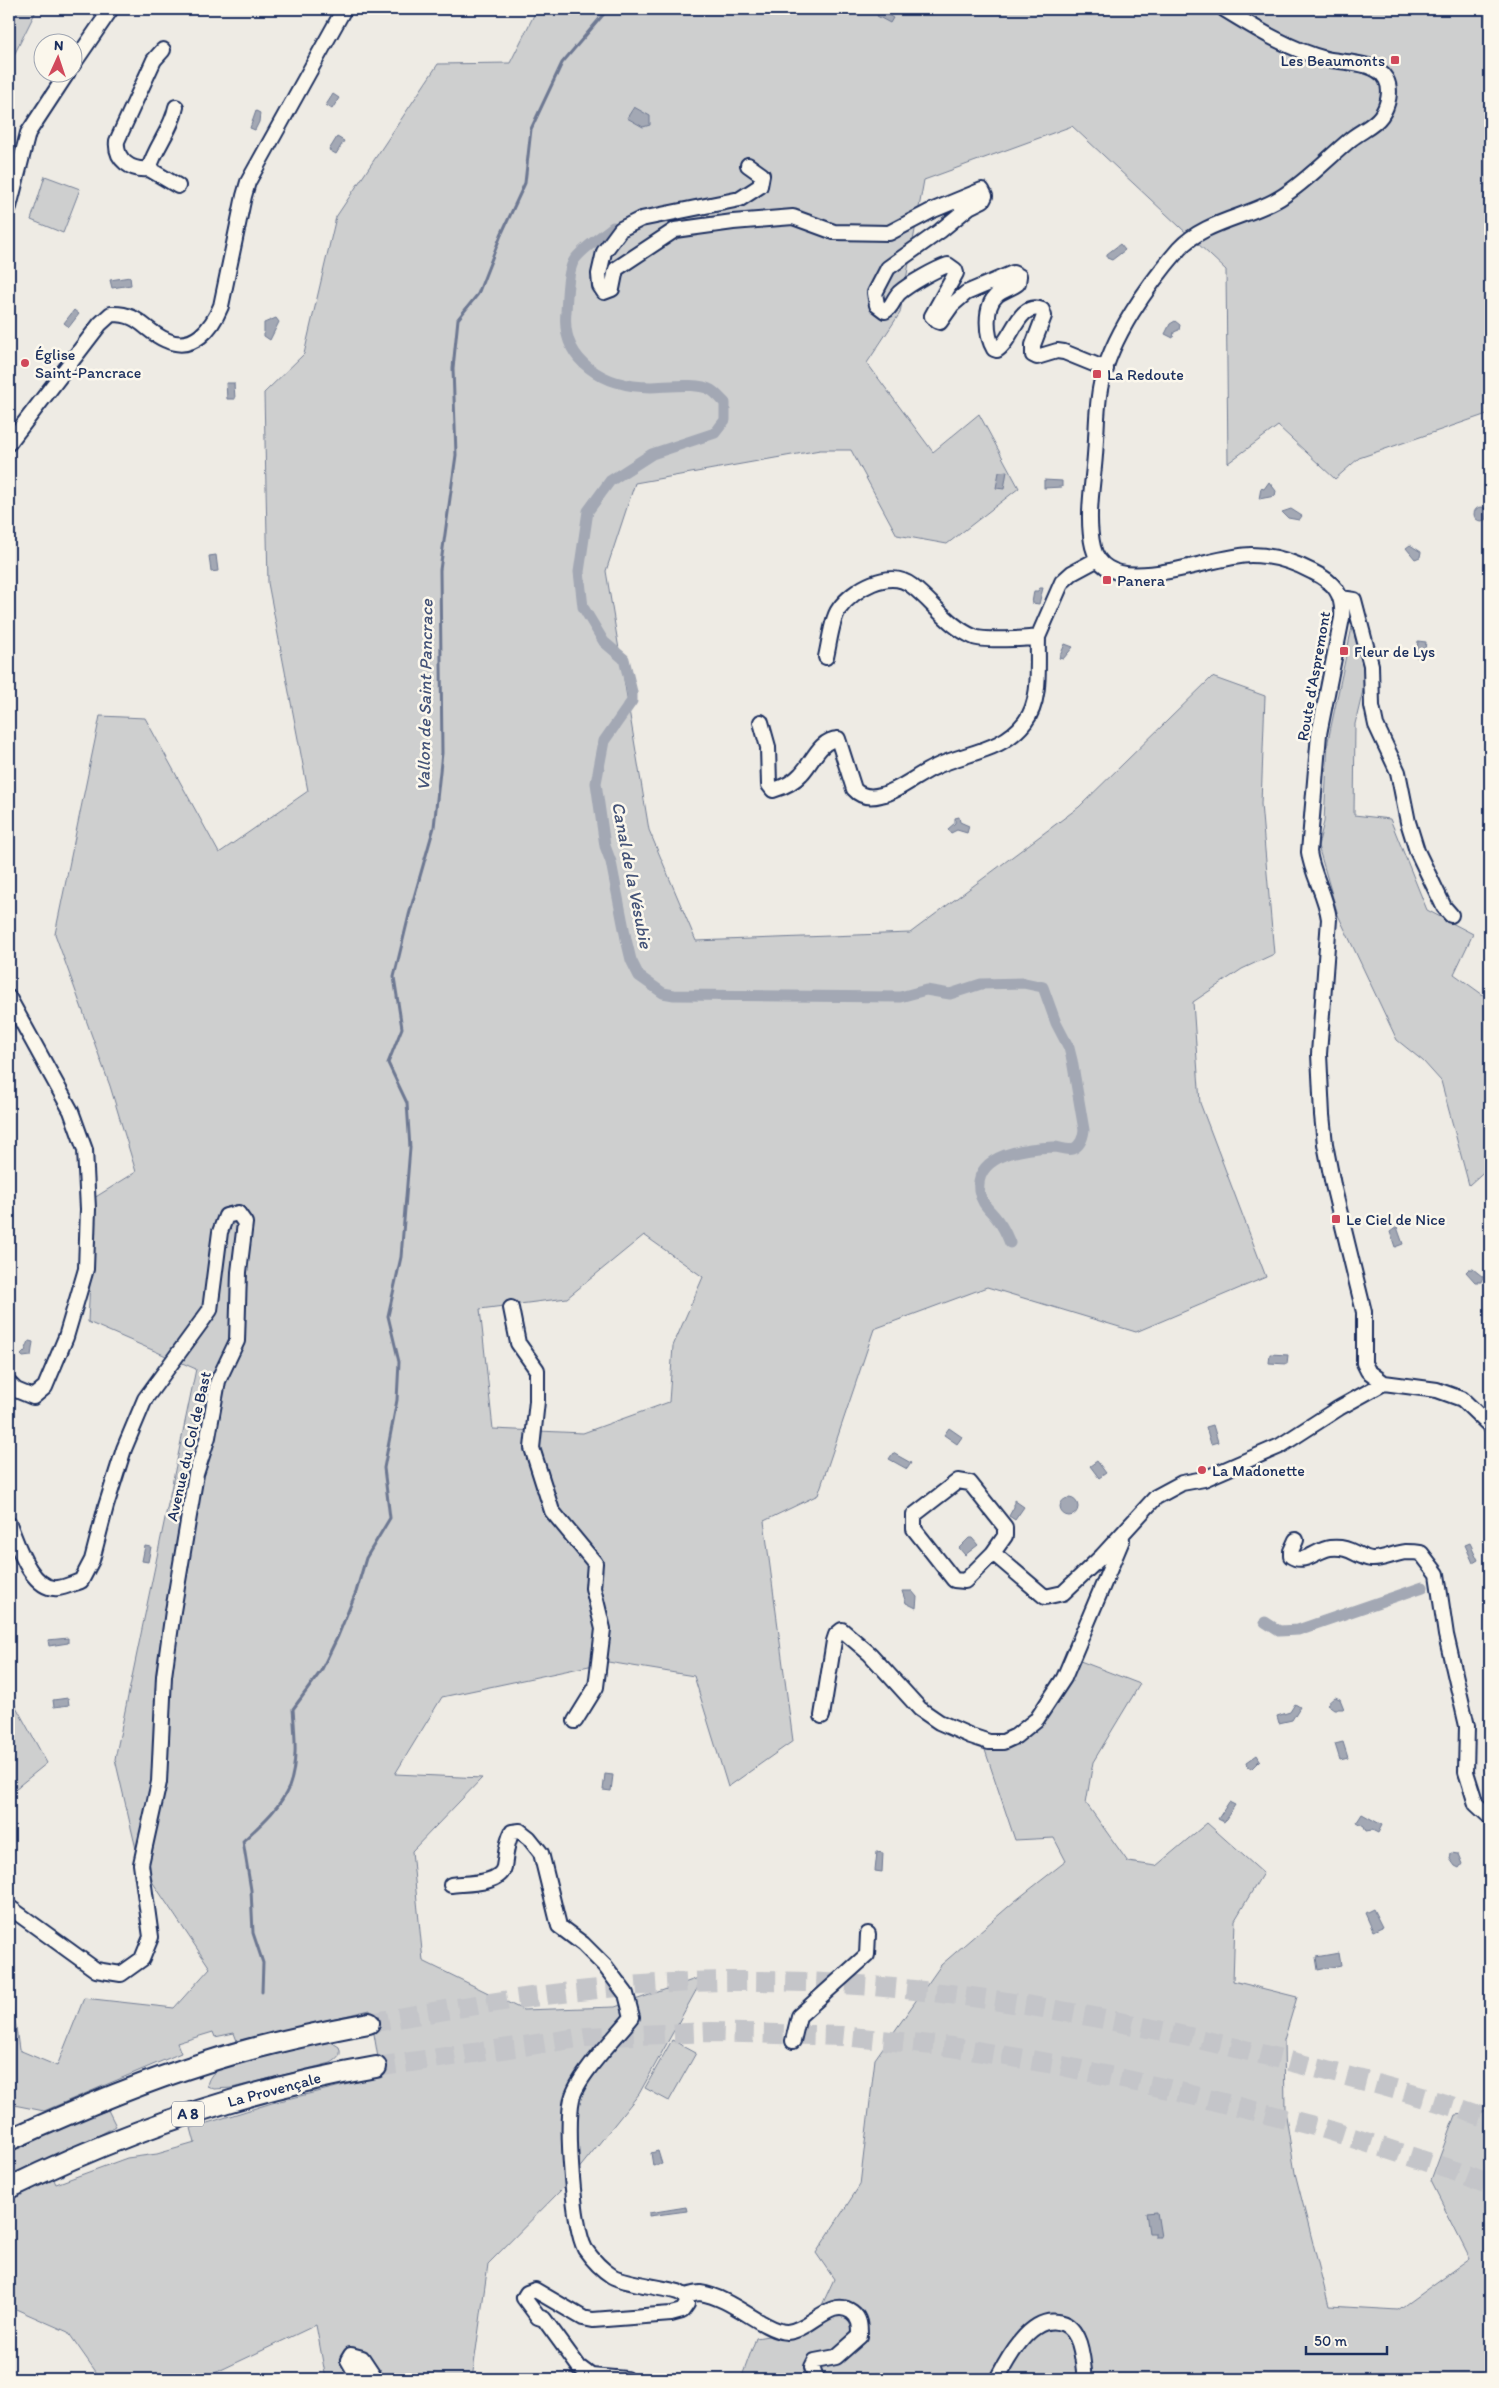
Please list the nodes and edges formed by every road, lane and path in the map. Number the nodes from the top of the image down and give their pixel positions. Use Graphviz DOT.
graph roads {
  1 [pos="111,9"];
  2 [pos="344,9"];
  3 [pos="1224,9"];
  4 [pos="163,50"];
  5 [pos="82,51"];
  6 [pos="61,82"];
  7 [pos="176,107"];
  8 [pos="748,165"];
  9 [pos="148,169"];
  10 [pos="178,186"];
  11 [pos="9,207"];
  12 [pos="1106,369"];
  13 [pos="9,443"];
  14 [pos="1098,559"];
  15 [pos="1341,598"];
  16 [pos="1038,637"];
  17 [pos="826,657"];
  18 [pos="761,722"];
  19 [pos="1451,915"];
  20 [pos="9,998"];
  21 [pos="510,1308"];
  22 [pos="9,1383"];
  23 [pos="1384,1383"];
  24 [pos="1490,1426"];
  25 [pos="9,1524"];
  26 [pos="1128,1528"];
  27 [pos="1296,1540"];
  28 [pos="993,1553"];
  29 [pos="822,1716"];
  30 [pos="575,1721"];
  31 [pos="1490,1817"];
  32 [pos="451,1885"];
  33 [pos="9,1907"];
  34 [pos="868,1934"];
  35 [pos="370,2023"];
  36 [pos="793,2041"];
  37 [pos="376,2067"];
  38 [pos="9,2140"];
  39 [pos="9,2188"];
  40 [pos="686,2296"];
  41 [pos="358,2379"];
  42 [pos="376,2379"];
  43 [pos="626,2379"];
  44 [pos="816,2379"];
  45 [pos="997,2379"];
  46 [pos="1085,2379"];
  1 -- 5 [label="street"];
  2 -- 13 [label="street"];
  3 -- 12 [label="street"];
  4 -- 9 [label="street"];
  6 -- 11 [label="street"];
  7 -- 9 [label="street"];
  8 -- 12 [label="street"];
  9 -- 10 [label="street"];
  12 -- 14 [label="street"];
  14 -- 15 [label="street, Route d'Aspremont"];
  14 -- 16 [label="street"];
  15 -- 19 [label="street"];
  15 -- 23 [label="street, Route d'Aspremont"];
  16 -- 17 [label="street"];
  16 -- 18 [label="street"];
  20 -- 22 [label="street"];
  21 -- 30 [label="street"];
  23 -- 24 [label="street"];
  23 -- 26 [label="street"];
  25 -- 33 [label="street, Avenue du Col de Bast"];
  26 -- 28 [label="street"];
  26 -- 29 [label="street"];
  27 -- 31 [label="street"];
  28 -- 28 [label="street"];
  32 -- 40 [label="street"];
  34 -- 36 [label="street"];
  35 -- 38 [label="highway"];
  37 -- 39 [label="highway, La Provençale / A 8"];
  40 -- 43 [label="street"];
  40 -- 44 [label="street"];
  41 -- 42 [label="street"];
  45 -- 46 [label="street"];
}
